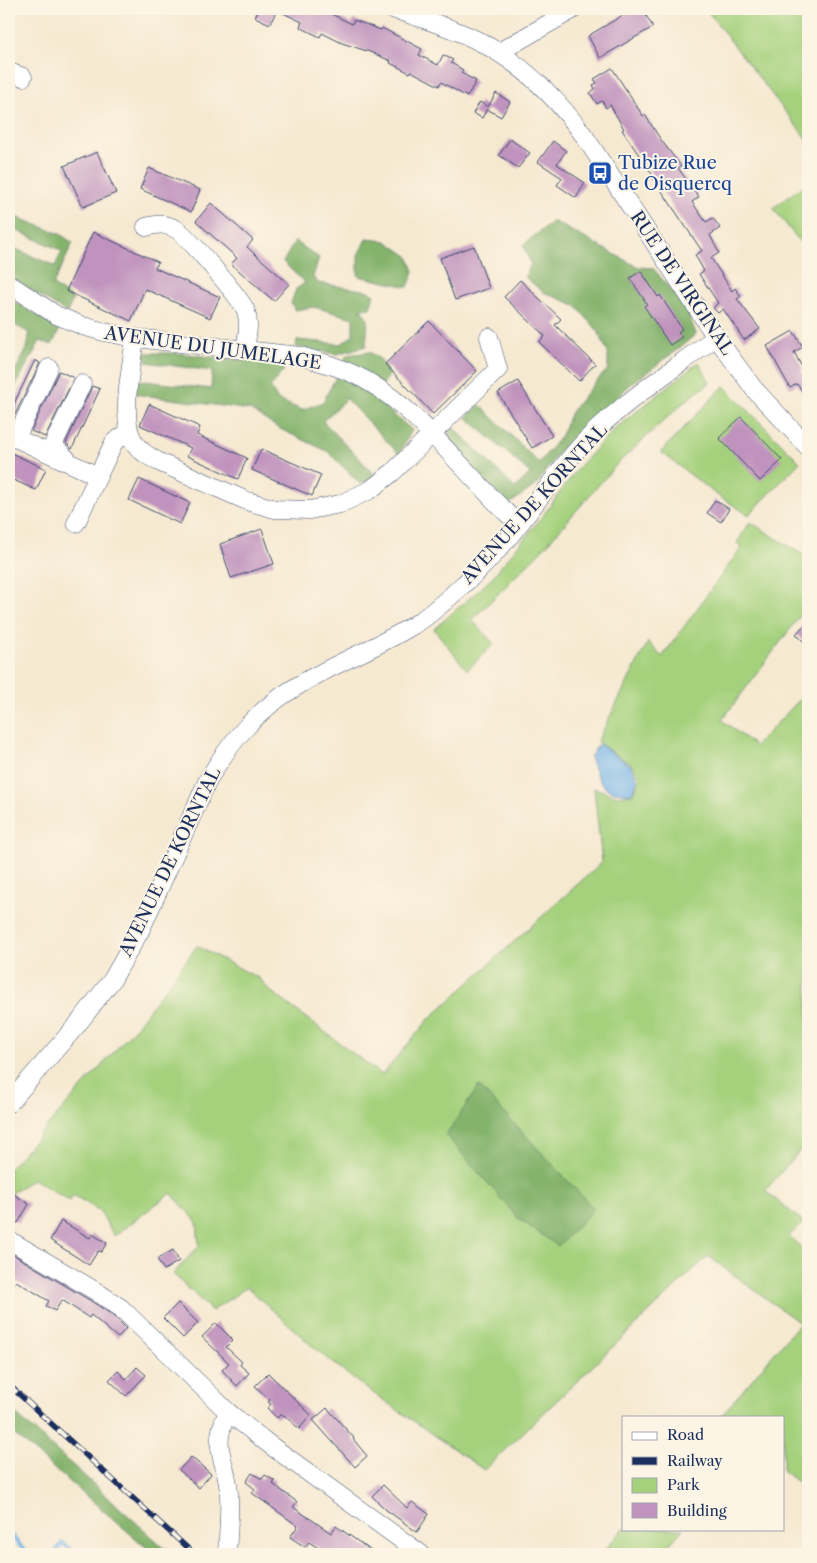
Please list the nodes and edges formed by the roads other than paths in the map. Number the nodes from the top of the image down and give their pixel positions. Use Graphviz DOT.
graph roads {
  1 [pos="392,9"];
  2 [pos="574,9"];
  3 [pos="499,52"];
  4 [pos="146,226"];
  5 [pos="9,284"];
  6 [pos="489,337"];
  7 [pos="716,337"];
  8 [pos="135,338"];
  9 [pos="245,349"];
  10 [pos="49,368"];
  11 [pos="82,384"];
  12 [pos="129,432"];
  13 [pos="432,434"];
  14 [pos="12,437"];
  15 [pos="808,446"];
  16 [pos="72,459"];
  17 [pos="98,476"];
  18 [pos="76,523"];
  19 [pos="519,524"];
  20 [pos="9,1103"];
  21 [pos="9,1240"];
  22 [pos="228,1412"];
  23 [pos="227,1554"];
  24 [pos="422,1554"];
  1 -- 3 [label="street, RUE DE VIRGINAL"];
  2 -- 3 [label="street"];
  3 -- 7 [label="street, RUE DE VIRGINAL"];
  4 -- 9 [label="street"];
  5 -- 8 [label="street, AVENUE DU JUMELAGE"];
  6 -- 13 [label="street"];
  7 -- 15 [label="street, RUE DE VIRGINAL"];
  7 -- 19 [label="street, AVENUE DE KORNTAL"];
  8 -- 9 [label="street, AVENUE DU JUMELAGE"];
  8 -- 12 [label="street"];
  9 -- 13 [label="street, AVENUE DU JUMELAGE"];
  10 -- 14 [label="street"];
  11 -- 16 [label="street"];
  12 -- 13 [label="street"];
  12 -- 17 [label="street"];
  13 -- 19 [label="street, AVENUE DU JUMELAGE"];
  14 -- 16 [label="street"];
  16 -- 17 [label="street"];
  17 -- 18 [label="street"];
  19 -- 20 [label="street, AVENUE DE KORNTAL"];
  21 -- 22 [label="street"];
  22 -- 23 [label="street"];
  22 -- 24 [label="street"];
}
